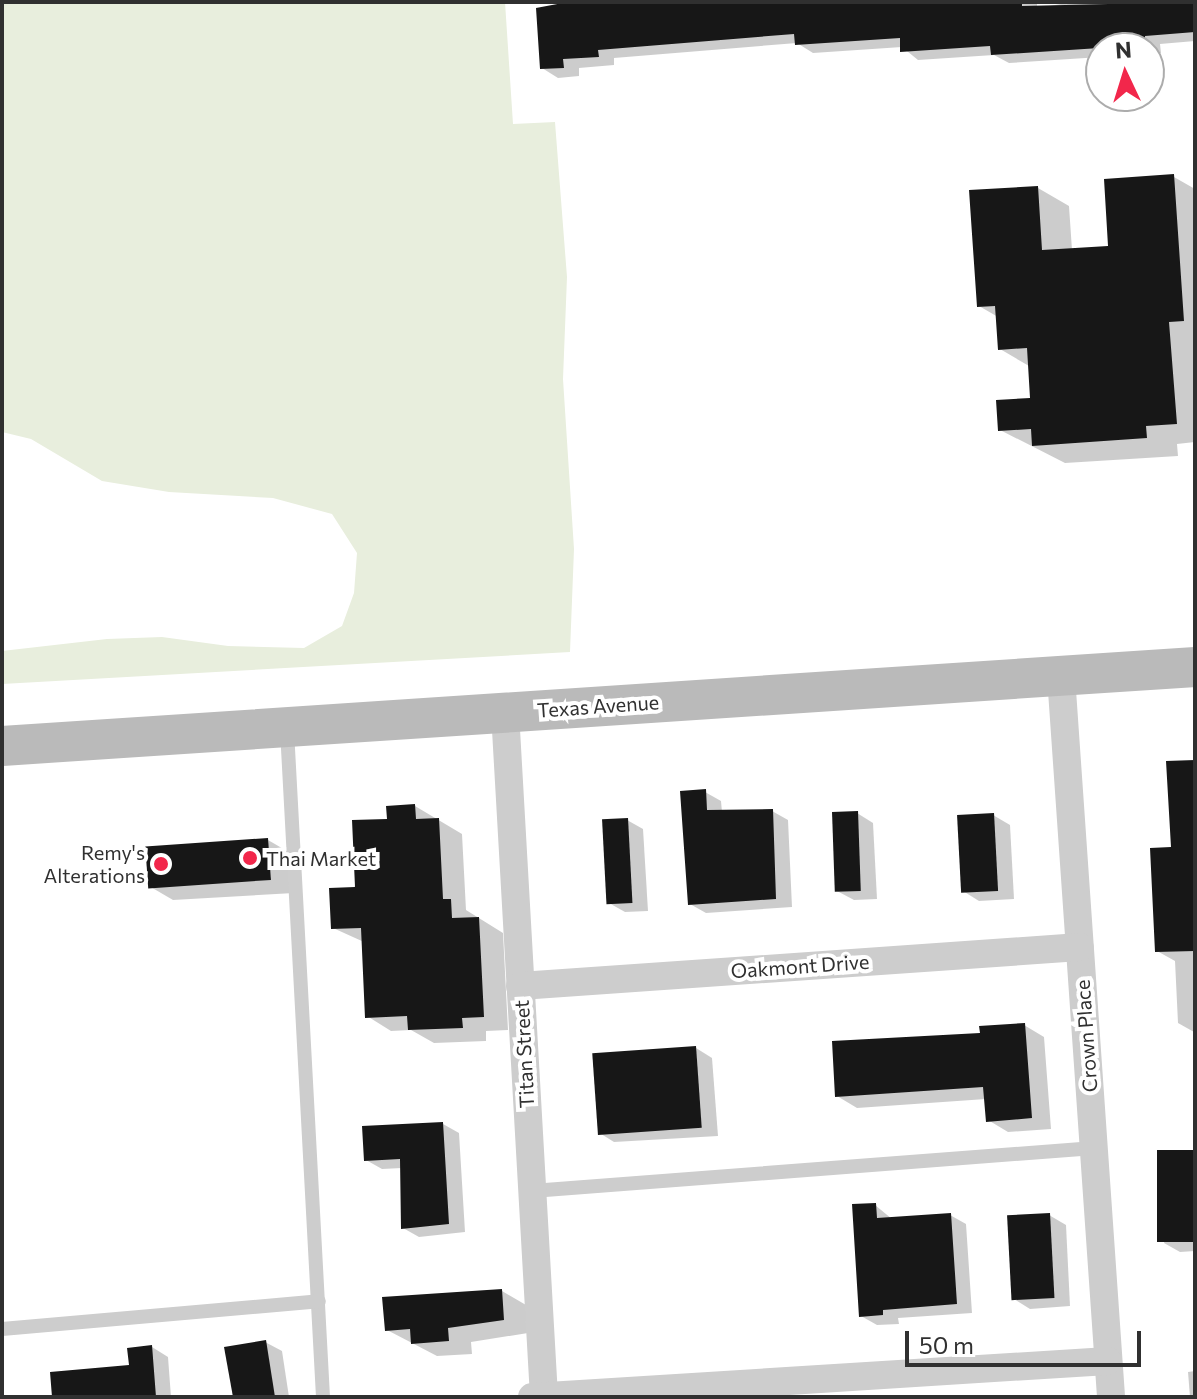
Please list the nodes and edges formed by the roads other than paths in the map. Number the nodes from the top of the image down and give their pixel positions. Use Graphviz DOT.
graph roads {
  1 [pos="1195,667"];
  2 [pos="1061,676"];
  3 [pos="505,712"];
  4 [pos="287,727"];
  5 [pos="2,746"];
  6 [pos="1080,947"];
  7 [pos="520,986"];
  8 [pos="1094,1148"];
  9 [pos="532,1191"];
  10 [pos="319,1301"];
  11 [pos="2,1329"];
  12 [pos="1108,1361"];
  13 [pos="538,1396"];
  14 [pos="323,1397"];
  15 [pos="1111,1397"];
  1 -- 2 [label="street, Texas Avenue"];
  2 -- 3 [label="street, Texas Avenue"];
  2 -- 6 [label="street, Crown Place"];
  3 -- 4 [label="street, Texas Avenue"];
  3 -- 7 [label="street, Titan Street"];
  4 -- 5 [label="street, Texas Avenue"];
  4 -- 10 [label="lane"];
  6 -- 7 [label="street, Oakmont Drive"];
  6 -- 8 [label="street, Crown Place"];
  7 -- 9 [label="street, Titan Street"];
  8 -- 9 [label="lane"];
  8 -- 12 [label="street, Crown Place"];
  9 -- 13 [label="street, Titan Street"];
  10 -- 11 [label="lane"];
  10 -- 14 [label="lane"];
  12 -- 13 [label="street"];
  12 -- 15 [label="street, Crown Place"];
}
